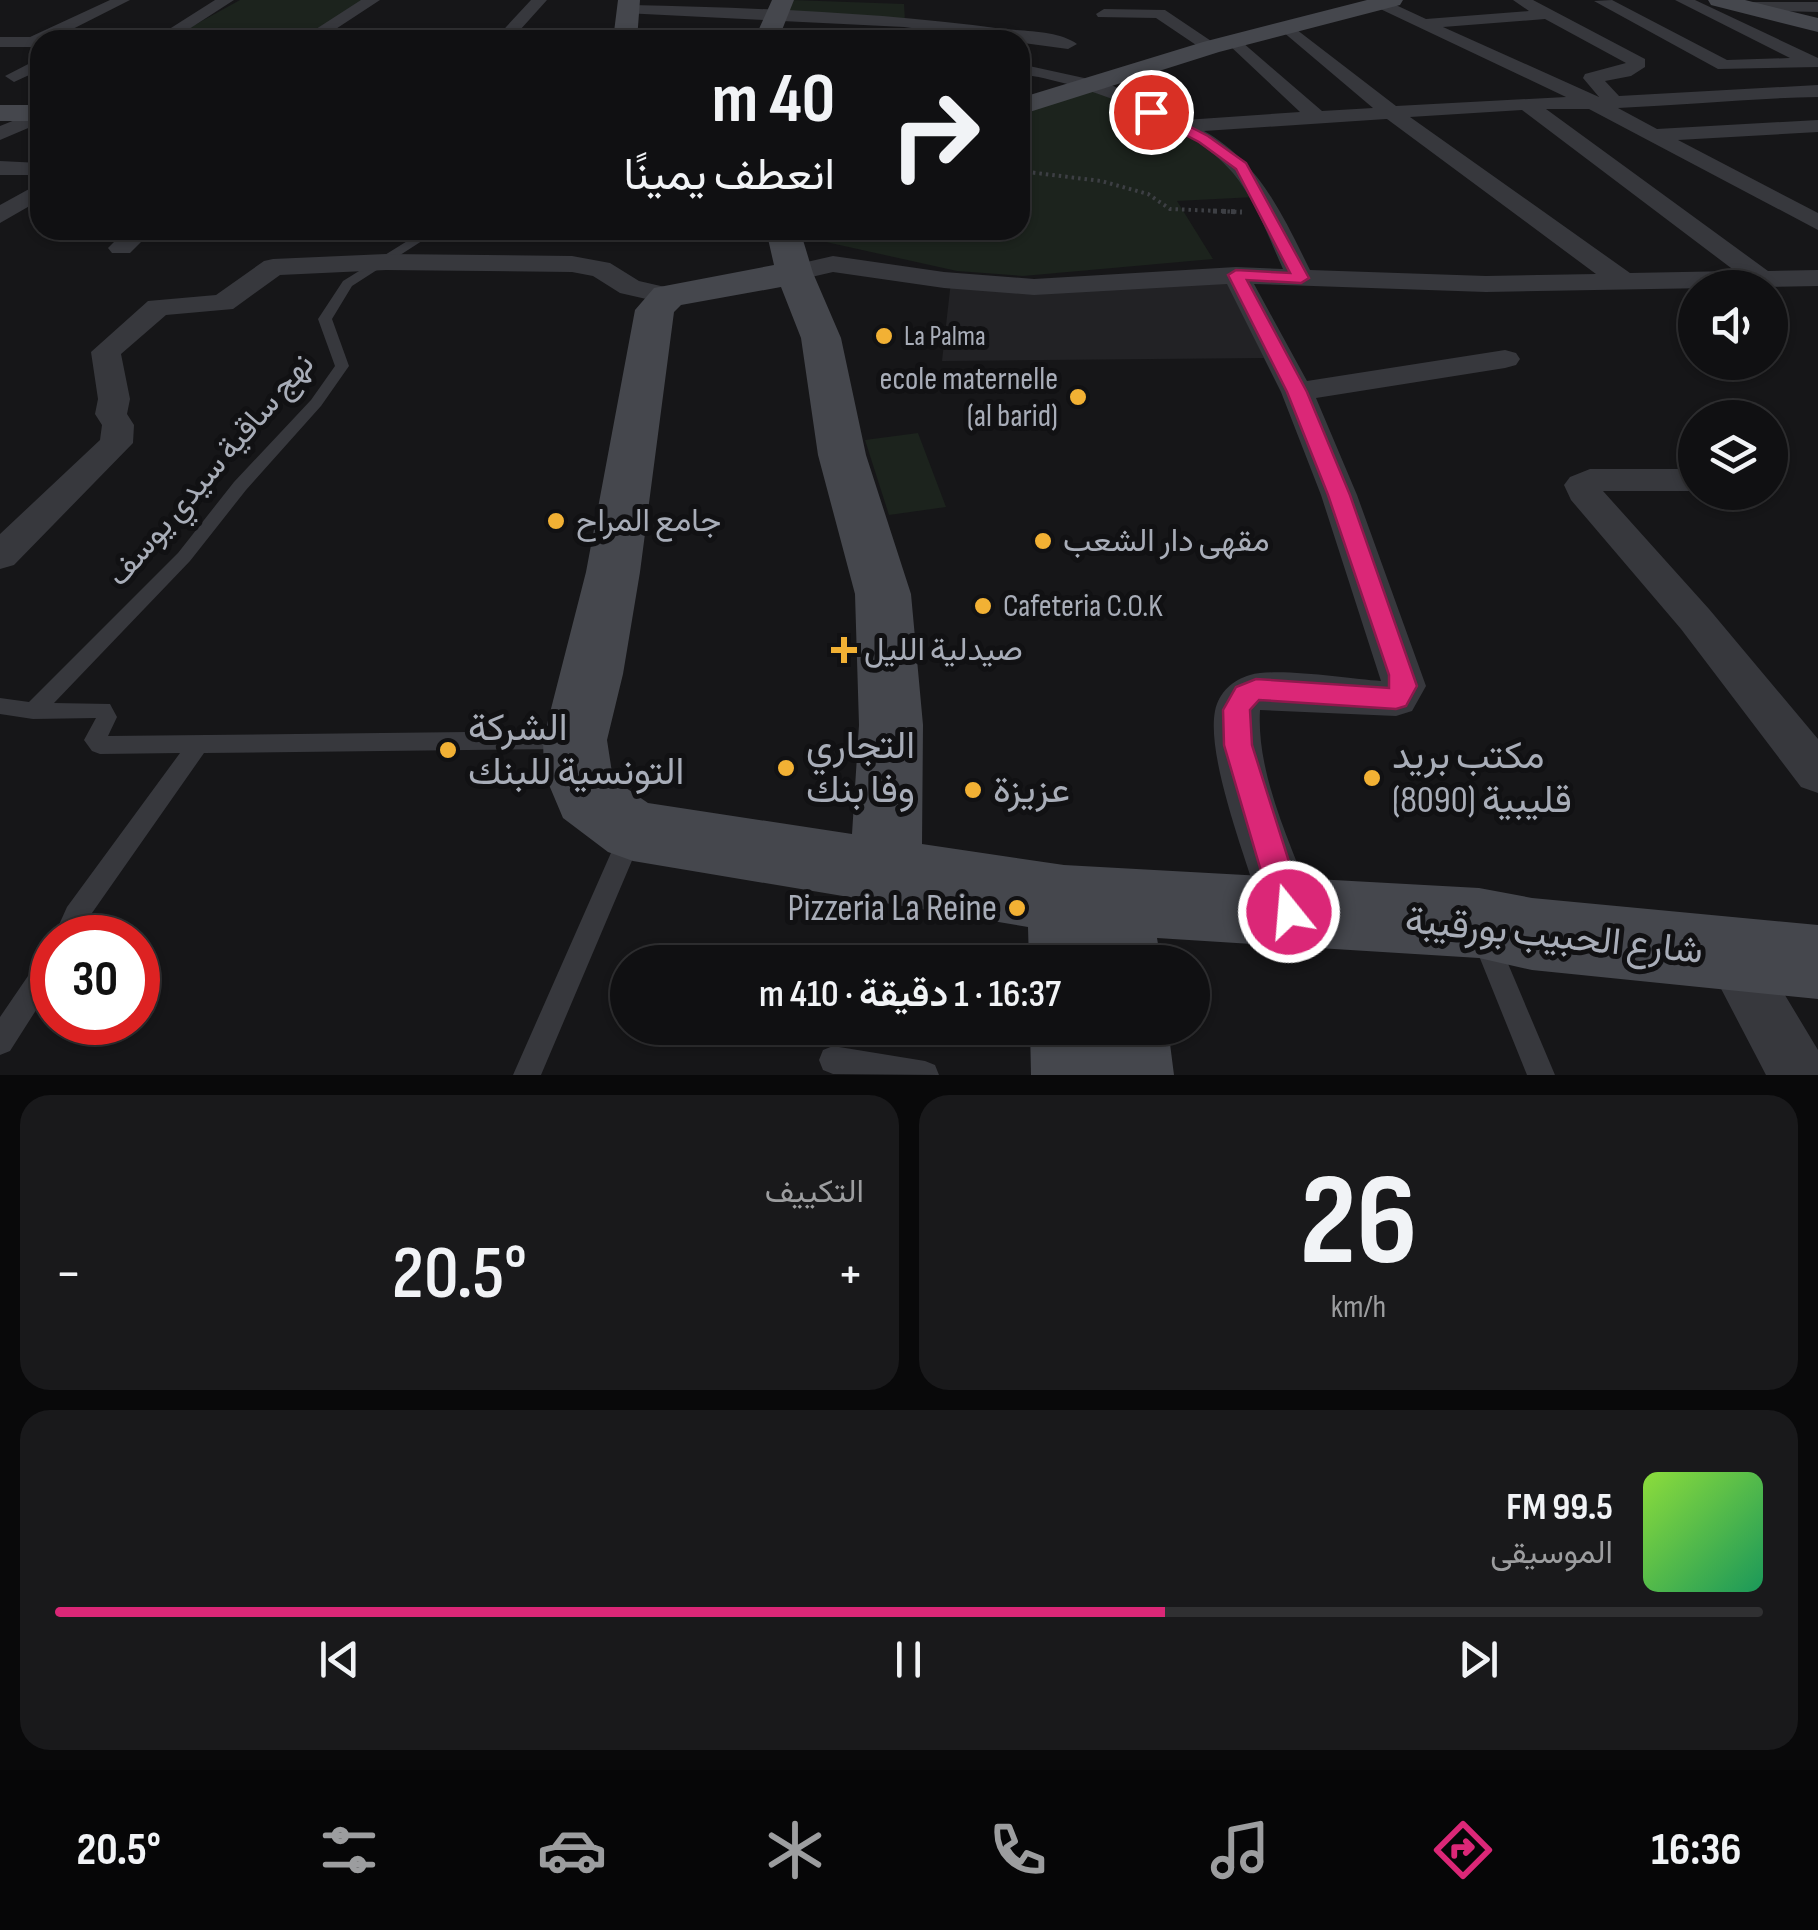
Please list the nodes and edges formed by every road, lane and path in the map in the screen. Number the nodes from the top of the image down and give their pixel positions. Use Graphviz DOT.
graph roads {
  1 [pos="122,0"];
  2 [pos="226,0"];
  3 [pos="372,0"];
  4 [pos="539,0"];
  5 [pos="1614,0"];
  6 [pos="1683,0"];
  7 [pos="1720,0"];
  8 [pos="1593,1"];
  9 [pos="1386,2"];
  10 [pos="1525,2"];
  11 [pos="1566,2"];
  12 [pos="882,3"];
  13 [pos="629,5"];
  14 [pos="781,6"];
  15 [pos="1109,7"];
  16 [pos="1748,7"];
  17 [pos="1818,7"];
  18 [pos="1549,14"];
  19 [pos="1425,23"];
  20 [pos="918,24"];
  21 [pos="1818,25"];
  22 [pos="1288,28"];
  23 [pos="61,30"];
  24 [pos="176,30"];
  25 [pos="323,30"];
  26 [pos="511,30"];
  27 [pos="626,30"];
  28 [pos="770,30"];
  29 [pos="914,30"];
  30 [pos="1018,30"];
  31 [pos="1030,33"];
  32 [pos="1818,35"];
  33 [pos="1760,36"];
  34 [pos="0,42"];
  35 [pos="30,42"];
  36 [pos="1068,44"];
  37 [pos="1223,44"];
  38 [pos="1814,62"];
  39 [pos="1755,67"];
  40 [pos="30,69"];
  41 [pos="1030,70"];
  42 [pos="1051,71"];
  43 [pos="14,76"];
  44 [pos="1094,83"];
  45 [pos="1813,94"];
  46 [pos="1604,103"];
  47 [pos="1030,104"];
  48 [pos="1526,104"];
  49 [pos="0,113"];
  50 [pos="30,114"];
  51 [pos="1394,115"];
  52 [pos="1319,118"];
  53 [pos="30,120"];
  54 [pos="1180,126"];
  55 [pos="1818,126"];
  56 [pos="0,134"];
  57 [pos="1656,136"];
  58 [pos="0,168"];
  59 [pos="1030,172"];
  60 [pos="30,173"];
  61 [pos="30,184"];
  62 [pos="1818,194"];
  63 [pos="1774,198"];
  64 [pos="30,211"];
  65 [pos="1268,212"];
  66 [pos="5,213"];
  67 [pos="1818,223"];
  68 [pos="130,240"];
  69 [pos="418,240"];
  70 [pos="121,248"];
  71 [pos="788,252"];
  72 [pos="386,262"];
  73 [pos="1750,270"];
  74 [pos="1236,275"];
  75 [pos="1301,278"];
  76 [pos="1788,278"];
  77 [pos="1818,278"];
  78 [pos="1623,282"];
  79 [pos="1678,283"];
  80 [pos="668,296"];
  81 [pos="1505,359"];
  82 [pos="1297,392"];
  83 [pos="1678,480"];
  84 [pos="0,556"];
  85 [pos="0,706"];
  86 [pos="33,711"];
  87 [pos="574,740"];
  88 [pos="197,746"];
  89 [pos="1818,774"];
  90 [pos="633,830"];
  91 [pos="886,871"];
  92 [pos="1289,912"];
  93 [pos="76,915"];
  94 [pos="1479,924"];
  95 [pos="1092,931"];
  96 [pos="1731,956"];
  97 [pos="1818,962"];
  98 [pos="30,996"];
  99 [pos="0,1041"];
  100 [pos="1071,1045"];
  101 [pos="1129,1045"];
  102 [pos="833,1060"];
  103 [pos="527,1075"];
  104 [pos="925,1075"];
  105 [pos="1072,1075"];
  106 [pos="1132,1075"];
  107 [pos="1541,1075"];
  108 [pos="1799,1075"];
  1 -- 23 [label="street"];
  2 -- 24 [label="street"];
  3 -- 25 [label="street"];
  4 -- 26 [label="street"];
  5 -- 8 [label="street"];
  6 -- 33 [label="street"];
  7 -- 16 [label="street"];
  8 -- 39 [label="street"];
  9 -- 19 [label="street"];
  9 -- 22 [label="street"];
  10 -- 11 [label="street"];
  10 -- 18 [label="street"];
  12 -- 20 [label="street"];
  13 -- 14 [label="street"];
  13 -- 27 [label="street"];
  14 -- 20 [label="street"];
  14 -- 28 [label="street"];
  15 -- 36 [label="street"];
  15 -- 37 [label="street"];
  16 -- 17 [label="street"];
  16 -- 21 [label="street"];
  18 -- 19 [label="street"];
  18 -- 46 [label="street"];
  19 -- 46 [label="street"];
  20 -- 29 [label="street"];
  20 -- 30 [label="street"];
  22 -- 37 [label="street"];
  22 -- 51 [label="street"];
  31 -- 36 [label="street"];
  32 -- 33 [label="street"];
  33 -- 38 [label="street"];
  34 -- 35 [label="street"];
  36 -- 42 [label="street"];
  37 -- 44 [label="street"];
  37 -- 52 [label="street"];
  38 -- 39 [label="street"];
  39 -- 45 [label="street"];
  40 -- 43 [label="street"];
  41 -- 42 [label="street"];
  42 -- 44 [label="street"];
  44 -- 47 [label="street"];
  44 -- 54 [label="street"];
  45 -- 46 [label="street"];
  46 -- 48 [label="street"];
  46 -- 57 [label="street"];
  48 -- 51 [label="street"];
  48 -- 73 [label="street"];
  49 -- 50 [label="street"];
  51 -- 52 [label="street"];
  51 -- 78 [label="street"];
  52 -- 54 [label="street"];
  53 -- 56 [label="street"];
  54 -- 65 [label="street"];
  55 -- 57 [label="street"];
  57 -- 63 [label="street"];
  58 -- 60 [label="street"];
  59 -- 65 [label="path"];
  61 -- 66 [label="street"];
  62 -- 63 [label="street"];
  63 -- 67 [label="street"];
  64 -- 66 [label="street"];
  65 -- 75 [label="street"];
  68 -- 70 [label="street"];
  69 -- 72 [label="lane, نهج ساقية سيدي يوسف"];
  71 -- 74 [label="street"];
  71 -- 80 [label="street"];
  71 -- 91 [label="street"];
  72 -- 80 [label="street"];
  72 -- 84 [label="street"];
  72 -- 86 [label="lane, نهج ساقية سيدي يوسف"];
  74 -- 75 [label="street"];
  74 -- 82 [label="street"];
  75 -- 78 [label="street"];
  76 -- 77 [label="street"];
  78 -- 79 [label="street"];
  80 -- 87 [label="street"];
  81 -- 82 [label="street"];
  82 -- 92 [label="street"];
  83 -- 89 [label="street"];
  85 -- 86 [label="lane"];
  86 -- 88 [label="lane"];
  87 -- 88 [label="lane"];
  87 -- 90 [label="street"];
  88 -- 93 [label="lane"];
  90 -- 91 [label="street, شارع الحبيب بورقيبة"];
  90 -- 103 [label="lane"];
  91 -- 95 [label="street, شارع الحبيب بورقيبة"];
  92 -- 94 [label="street, شارع الحبيب بورقيبة"];
  92 -- 95 [label="street, شارع الحبيب بورقيبة"];
  94 -- 96 [label="street, شارع الحبيب بورقيبة"];
  94 -- 107 [label="lane"];
  96 -- 97 [label="street, شارع الحبيب بورقيبة"];
  96 -- 108 [label="street"];
  98 -- 99 [label="lane"];
  100 -- 105 [label="street"];
  101 -- 106 [label="street"];
  102 -- 104 [label="lane"];
}
